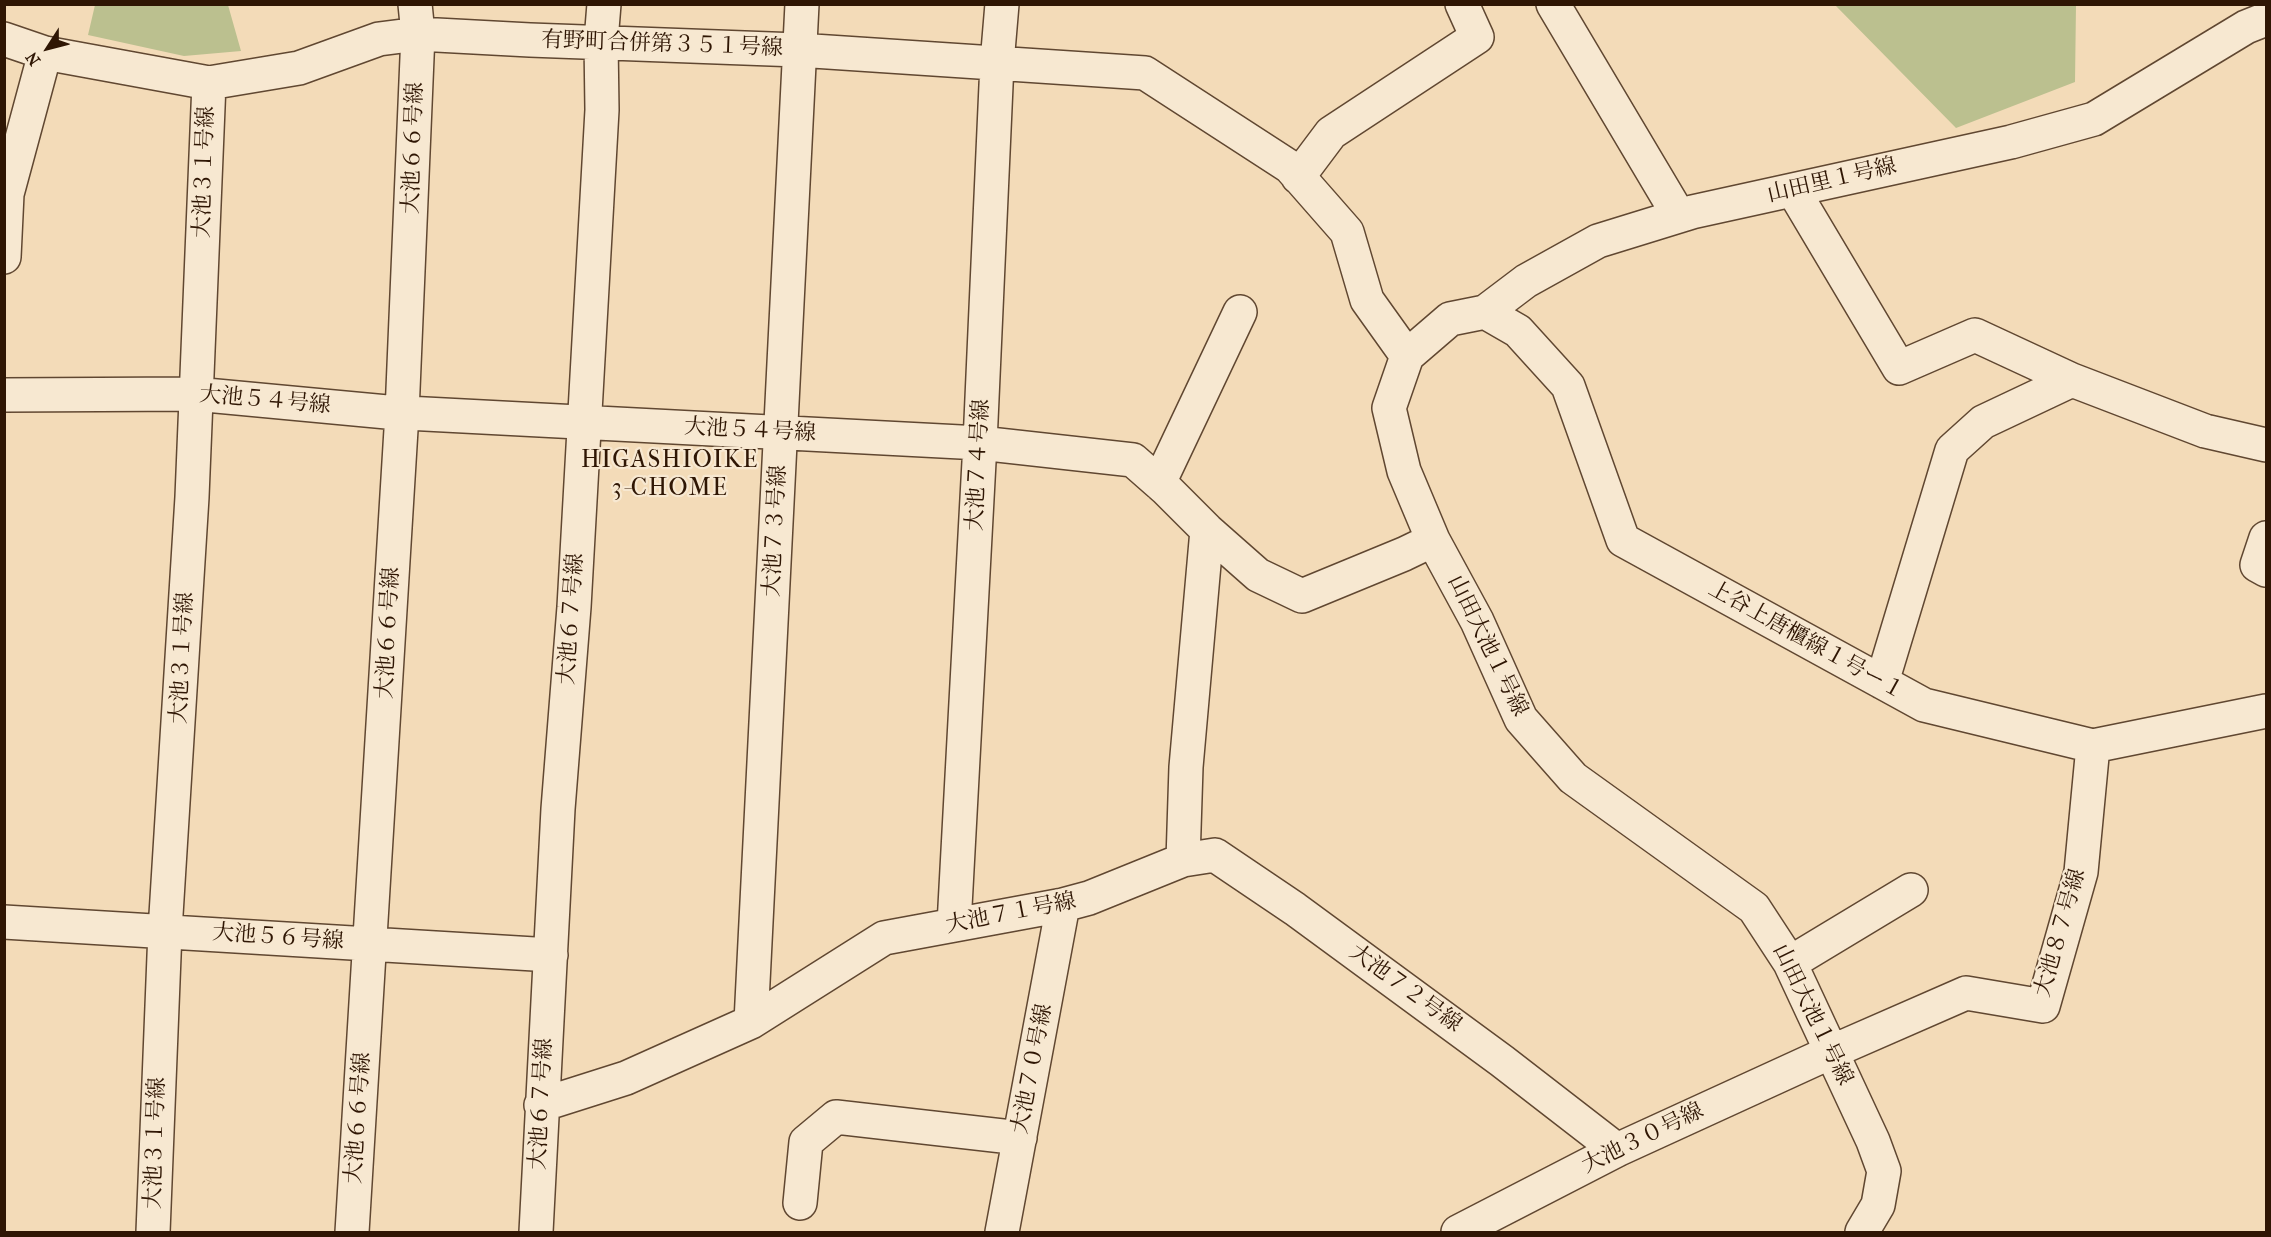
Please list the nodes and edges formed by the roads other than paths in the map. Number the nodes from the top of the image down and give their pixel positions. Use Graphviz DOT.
graph roads {
  1 [pos="604,4"];
  2 [pos="802,4"];
  3 [pos="1002,4"];
  4 [pos="1462,4"];
  5 [pos="1553,4"];
  6 [pos="417,19"];
  7 [pos="2266,19"];
  8 [pos="4,39"];
  9 [pos="601,41"];
  10 [pos="798,50"];
  11 [pos="45,53"];
  12 [pos="997,63"];
  13 [pos="208,83"];
  14 [pos="1298,177"];
  15 [pos="1792,190"];
  16 [pos="1679,216"];
  17 [pos="4,257"];
  18 [pos="1240,312"];
  19 [pos="1485,312"];
  20 [pos="1407,356"];
  21 [pos="2072,380"];
  22 [pos="195,394"];
  23 [pos="4,395"];
  24 [pos="402,413"];
  25 [pos="584,423"];
  26 [pos="781,433"];
  27 [pos="980,443"];
  28 [pos="2266,445"];
  29 [pos="1159,483"];
  30 [pos="1207,530"];
  31 [pos="2266,538"];
  32 [pos="1433,540"];
  33 [pos="2266,570"];
  34 [pos="1882,682"];
  35 [pos="2266,711"];
  36 [pos="2093,746"];
  37 [pos="1183,860"];
  38 [pos="1911,890"];
  39 [pos="1063,905"];
  40 [pos="4,922"];
  41 [pos="954,925"];
  42 [pos="165,931"];
  43 [pos="370,943"];
  44 [pos="551,955"];
  45 [pos="1790,963"];
  46 [pos="751,1022"];
  47 [pos="1831,1052"];
  48 [pos="541,1105"];
  49 [pos="1020,1138"];
  50 [pos="1617,1150"];
  51 [pos="800,1203"];
  52 [pos="153,1233"];
  53 [pos="352,1233"];
  54 [pos="536,1233"];
  55 [pos="1002,1233"];
  56 [pos="1458,1233"];
  57 [pos="1862,1233"];
  1 -- 9 [label="street, 大池６７号線"];
  2 -- 10 [label="street, 大池７３号線"];
  3 -- 12 [label="street, 大池７４号線"];
  4 -- 14 [label="street"];
  5 -- 16 [label="street"];
  6 -- 9 [label="street, 有野町合併第３５１号線"];
  6 -- 13 [label="street, 有野町合併第３５１号線"];
  6 -- 24 [label="street, 大池６６号線"];
  7 -- 15 [label="street, 山田里１号線"];
  8 -- 11 [label="street, 有野町合併第３５１号線"];
  9 -- 10 [label="street, 有野町合併第３５１号線"];
  9 -- 25 [label="street, 大池６７号線"];
  10 -- 12 [label="street, 有野町合併第３５１号線"];
  10 -- 26 [label="street, 大池７３号線"];
  11 -- 13 [label="street, 有野町合併第３５１号線"];
  11 -- 17 [label="street"];
  12 -- 14 [label="street, 有野町合併第３５１号線"];
  12 -- 27 [label="street, 大池７４号線"];
  13 -- 22 [label="street, 大池３１号線"];
  14 -- 20 [label="street"];
  15 -- 16 [label="street, 山田里１号線"];
  15 -- 21 [label="street"];
  16 -- 19 [label="street, 山田里１号線"];
  18 -- 29 [label="street"];
  19 -- 20 [label="street, 山田里１号線"];
  19 -- 34 [label="street, 上谷上唐櫃線１号ー１"];
  20 -- 32 [label="street, 山田大池１号線"];
  21 -- 28 [label="street"];
  21 -- 34 [label="street"];
  22 -- 23 [label="street, 大池５４号線"];
  22 -- 24 [label="street, 大池５４号線"];
  22 -- 42 [label="street, 大池３１号線"];
  24 -- 25 [label="street, 大池５４号線"];
  24 -- 43 [label="street, 大池６６号線"];
  25 -- 26 [label="street, 大池５４号線"];
  25 -- 44 [label="street, 大池６７号線"];
  26 -- 27 [label="street, 大池５４号線"];
  26 -- 46 [label="street, 大池７３号線"];
  27 -- 29 [label="street, 大池５４号線"];
  27 -- 41 [label="street, 大池７４号線"];
  29 -- 30 [label="street, 大池５４号線"];
  30 -- 32 [label="street, 大池５４号線"];
  30 -- 37 [label="street"];
  31 -- 33 [label="street"];
  32 -- 45 [label="street, 山田大池１号線"];
  34 -- 36 [label="street, 上谷上唐櫃線１号ー１"];
  35 -- 36 [label="street, 上谷上唐櫃線１号ー１"];
  36 -- 47 [label="street, 大池８７号線"];
  37 -- 39 [label="street, 大池７１号線"];
  37 -- 50 [label="street, 大池７２号線"];
  38 -- 45 [label="street"];
  39 -- 41 [label="street, 大池７１号線"];
  39 -- 49 [label="street, 大池７０号線"];
  40 -- 42 [label="street, 大池５６号線"];
  41 -- 46 [label="street, 大池７１号線"];
  42 -- 43 [label="street, 大池５６号線"];
  42 -- 52 [label="street, 大池３１号線"];
  43 -- 44 [label="street, 大池５６号線"];
  43 -- 53 [label="street, 大池６６号線"];
  44 -- 48 [label="street, 大池６７号線"];
  45 -- 47 [label="street, 山田大池１号線"];
  46 -- 48 [label="street, 大池７１号線"];
  47 -- 50 [label="street, 大池３０号線"];
  47 -- 57 [label="street, 山田大池１号線"];
  48 -- 54 [label="street, 大池６７号線"];
  49 -- 51 [label="street"];
  49 -- 55 [label="street, 大池７０号線"];
  50 -- 56 [label="street, 大池３０号線"];
}
